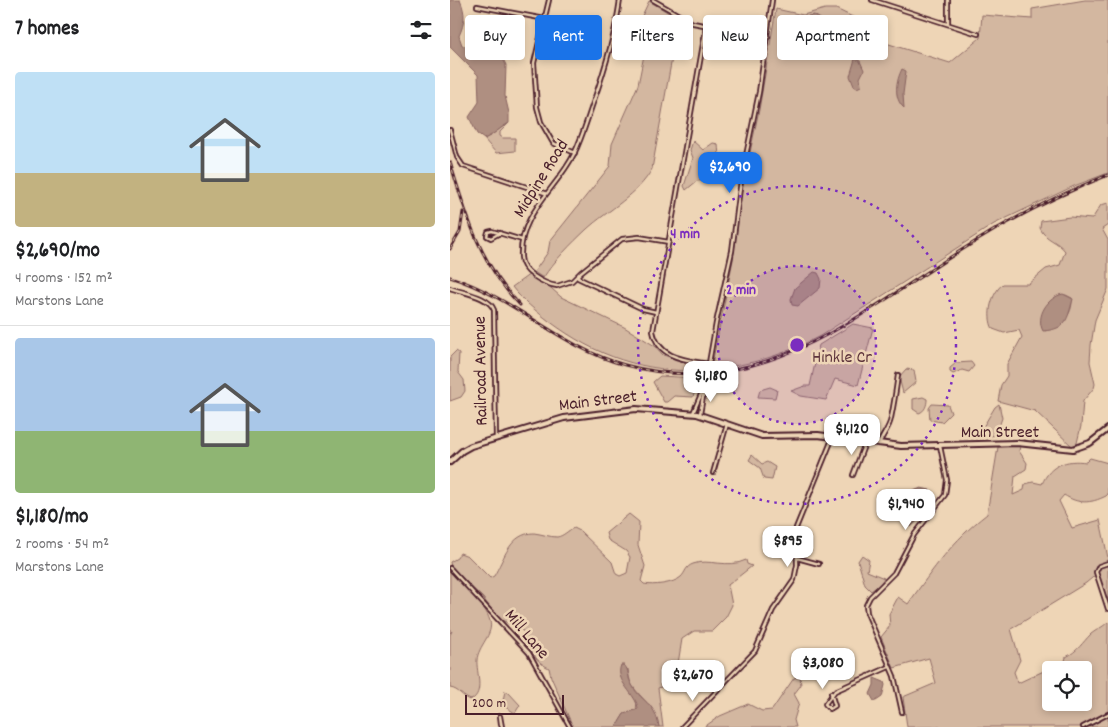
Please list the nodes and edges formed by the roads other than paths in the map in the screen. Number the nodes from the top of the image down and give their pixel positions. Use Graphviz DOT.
graph roads {
  1 [pos="549,0"];
  2 [pos="620,0"];
  3 [pos="653,0"];
  4 [pos="772,0"];
  5 [pos="872,0"];
  6 [pos="948,0"];
  7 [pos="477,6"];
  8 [pos="546,15"];
  9 [pos="535,17"];
  10 [pos="948,24"];
  11 [pos="703,26"];
  12 [pos="978,34"];
  13 [pos="768,37"];
  14 [pos="703,44"];
  15 [pos="535,59"];
  16 [pos="450,130"];
  17 [pos="575,153"];
  18 [pos="545,193"];
  19 [pos="500,234"];
  20 [pos="522,240"];
  21 [pos="669,242"];
  22 [pos="578,278"];
  23 [pos="450,288"];
  24 [pos="656,312"];
  25 [pos="708,364"];
  26 [pos="898,375"];
  27 [pos="704,389"];
  28 [pos="693,413"];
  29 [pos="700,415"];
  30 [pos="727,424"];
  31 [pos="1108,429"];
  32 [pos="832,437"];
  33 [pos="496,439"];
  34 [pos="865,443"];
  35 [pos="879,444"];
  36 [pos="940,446"];
  37 [pos="450,462"];
  38 [pos="713,473"];
  39 [pos="853,476"];
  40 [pos="796,558"];
  41 [pos="1108,563"];
  42 [pos="819,564"];
  43 [pos="450,568"];
  44 [pos="1108,608"];
  45 [pos="889,667"];
  46 [pos="831,693"];
  47 [pos="902,712"];
  48 [pos="1108,714"];
  49 [pos="570,727"];
  50 [pos="682,727"];
  51 [pos="1083,727"];
  1 -- 8 [label="street"];
  2 -- 17 [label="street, Midpine Road"];
  3 -- 11 [label="street"];
  4 -- 13 [label="street"];
  5 -- 10 [label="street"];
  6 -- 10 [label="street"];
  7 -- 9 [label="street"];
  10 -- 12 [label="street"];
  13 -- 25 [label="street"];
  14 -- 21 [label="street"];
  15 -- 17 [label="street"];
  16 -- 18 [label="street"];
  17 -- 18 [label="street, Midpine Road"];
  18 -- 20 [label="street, Midpine Road"];
  19 -- 19 [label="street"];
  19 -- 20 [label="street"];
  20 -- 22 [label="street, Midpine Road"];
  21 -- 22 [label="street, Midpine Road"];
  21 -- 24 [label="street"];
  22 -- 24 [label="street"];
  23 -- 33 [label="street, Railroad Avenue"];
  24 -- 25 [label="street"];
  25 -- 27 [label="street"];
  26 -- 35 [label="street"];
  27 -- 28 [label="street"];
  27 -- 29 [label="street"];
  28 -- 29 [label="main road, Main Street"];
  28 -- 33 [label="main road, Main Street"];
  29 -- 30 [label="main road, Main Street"];
  30 -- 32 [label="main road, Main Street"];
  30 -- 38 [label="street"];
  31 -- 36 [label="main road, Main Street"];
  32 -- 34 [label="main road, Main Street"];
  32 -- 40 [label="street"];
  33 -- 37 [label="main road, Main Street"];
  34 -- 35 [label="main road, Main Street"];
  34 -- 39 [label="street"];
  35 -- 36 [label="main road, Main Street"];
  36 -- 45 [label="street"];
  40 -- 42 [label="street"];
  40 -- 50 [label="street"];
  41 -- 44 [label="street"];
  43 -- 49 [label="street, Mill Lane"];
  45 -- 46 [label="street"];
  45 -- 47 [label="street"];
  46 -- 46 [label="street"];
  48 -- 51 [label="street"];
}
